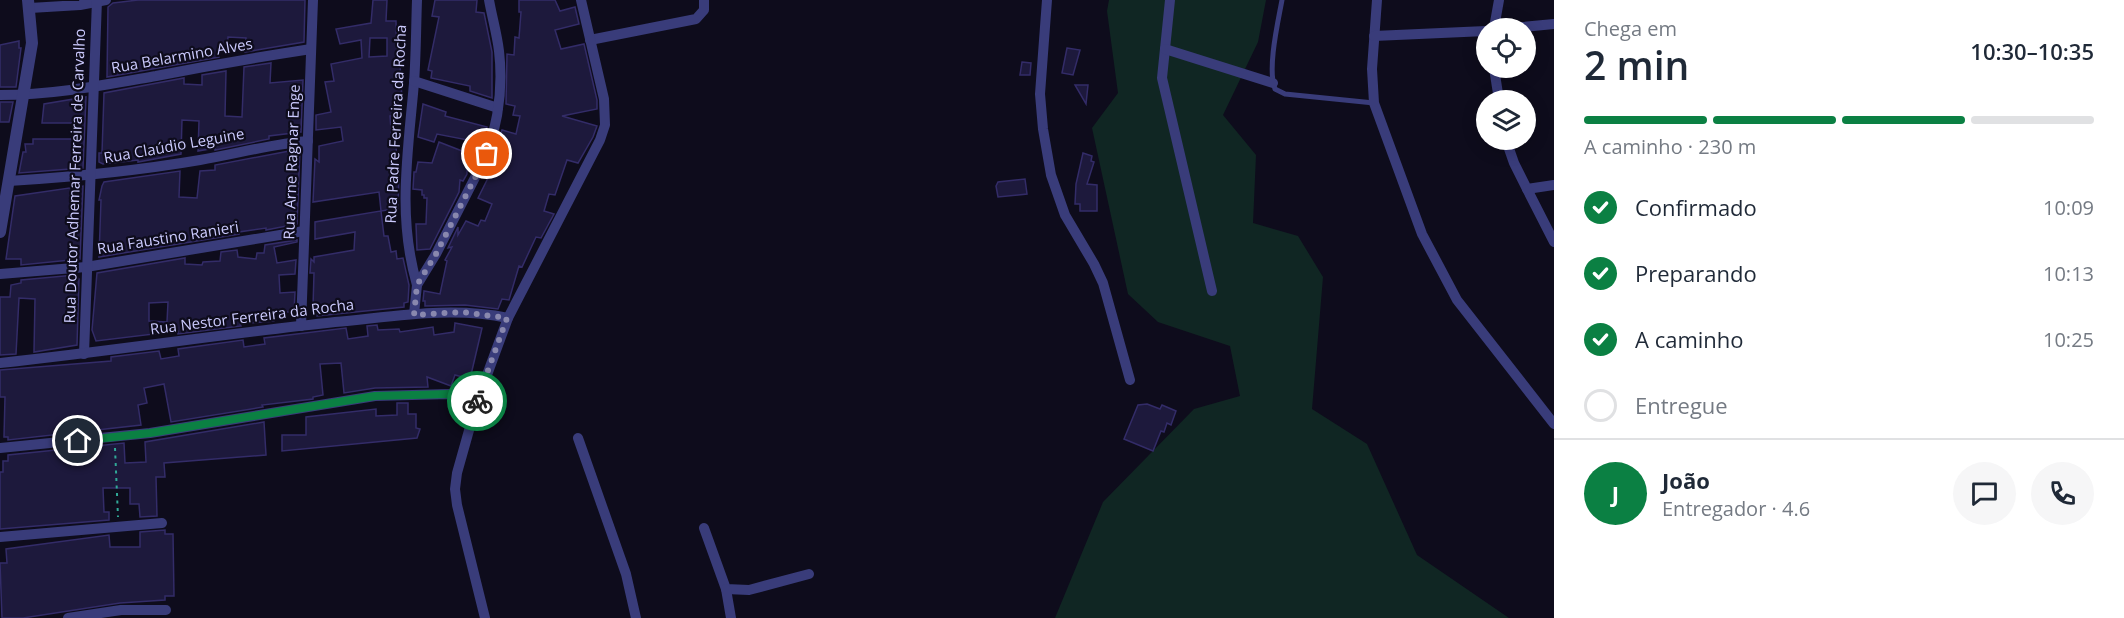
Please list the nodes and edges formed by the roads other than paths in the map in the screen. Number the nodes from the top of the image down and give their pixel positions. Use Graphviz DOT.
graph roads {
  1 [pos="313,0"];
  2 [pos="417,0"];
  3 [pos="489,0"];
  4 [pos="581,0"];
  5 [pos="704,0"];
  6 [pos="1047,0"];
  7 [pos="1170,0"];
  8 [pos="1282,0"];
  9 [pos="1377,0"];
  10 [pos="1499,0"];
  11 [pos="100,1"];
  12 [pos="29,4"];
  13 [pos="1496,18"];
  14 [pos="1554,24"];
  15 [pos="1536,26"];
  16 [pos="1476,31"];
  17 [pos="1374,36"];
  18 [pos="590,40"];
  19 [pos="311,49"];
  20 [pos="1165,49"];
  21 [pos="414,81"];
  22 [pos="1273,83"];
  23 [pos="94,87"];
  24 [pos="0,95"];
  25 [pos="23,95"];
  26 [pos="1374,103"];
  27 [pos="498,108"];
  28 [pos="308,141"];
  29 [pos="1509,150"];
  30 [pos="91,176"];
  31 [pos="9,181"];
  32 [pos="1554,185"];
  33 [pos="1527,189"];
  34 [pos="304,231"];
  35 [pos="0,232"];
  36 [pos="1554,242"];
  37 [pos="86,267"];
  38 [pos="0,274"];
  39 [pos="417,285"];
  40 [pos="1212,291"];
  41 [pos="414,315"];
  42 [pos="507,318"];
  43 [pos="301,326"];
  44 [pos="84,354"];
  45 [pos="0,363"];
  46 [pos="1131,380"];
  47 [pos="477,402"];
  48 [pos="1554,424"];
  49 [pos="578,438"];
  50 [pos="0,448"];
  51 [pos="162,523"];
  52 [pos="704,528"];
  53 [pos="0,537"];
  54 [pos="809,574"];
  55 [pos="726,589"];
  56 [pos="166,609"];
  57 [pos="68,618"];
  58 [pos="485,618"];
  59 [pos="636,618"];
  60 [pos="731,618"];
  1 -- 19 [label="street, Rua Arne Ragnar Enge"];
  2 -- 21 [label="street, Rua Padre Ferreira da Rocha"];
  3 -- 27 [label="street, Rua Padre Ferreira da Rocha"];
  4 -- 18 [label="street"];
  5 -- 18 [label="street"];
  6 -- 46 [label="street"];
  7 -- 20 [label="street"];
  8 -- 22 [label="lane"];
  9 -- 17 [label="street"];
  10 -- 13 [label="street"];
  11 -- 12 [label="street"];
  11 -- 23 [label="street, Rua Doutor Adhemar Ferreira de Carvalho"];
  12 -- 25 [label="street"];
  14 -- 15 [label="street"];
  16 -- 17 [label="street"];
  17 -- 26 [label="street"];
  18 -- 42 [label="street"];
  19 -- 23 [label="street, Rua Belarmino Alves"];
  19 -- 28 [label="street, Rua Arne Ragnar Enge"];
  20 -- 22 [label="street"];
  20 -- 40 [label="street"];
  21 -- 27 [label="street"];
  21 -- 39 [label="street, Rua Padre Ferreira da Rocha"];
  22 -- 26 [label="lane"];
  23 -- 25 [label="street, Rua Belarmino Alves"];
  23 -- 30 [label="street, Rua Doutor Adhemar Ferreira de Carvalho"];
  24 -- 25 [label="street, Rua Belarmino Alves"];
  25 -- 31 [label="street"];
  26 -- 48 [label="street"];
  27 -- 39 [label="street, Rua Padre Ferreira da Rocha"];
  28 -- 30 [label="street, Rua Claúdio Leguine"];
  28 -- 34 [label="street, Rua Arne Ragnar Enge"];
  29 -- 33 [label="street"];
  30 -- 31 [label="street, Rua Claúdio Leguine"];
  30 -- 37 [label="street, Rua Doutor Adhemar Ferreira de Carvalho"];
  31 -- 35 [label="street"];
  32 -- 33 [label="street"];
  33 -- 36 [label="street"];
  34 -- 37 [label="street, Rua Faustino Ranieri"];
  34 -- 43 [label="street, Rua Arne Ragnar Enge"];
  37 -- 38 [label="street, Rua Faustino Ranieri"];
  37 -- 44 [label="street, Rua Doutor Adhemar Ferreira de Carvalho"];
  39 -- 41 [label="street, Rua Padre Ferreira da Rocha"];
  41 -- 42 [label="street, Rua Nestor Ferreira da Rocha"];
  41 -- 43 [label="street, Rua Nestor Ferreira da Rocha"];
  42 -- 47 [label="street"];
  43 -- 44 [label="street, Rua Nestor Ferreira da Rocha"];
  44 -- 45 [label="street, Rua Nestor Ferreira da Rocha"];
  47 -- 50 [label="street"];
  47 -- 58 [label="street"];
  49 -- 59 [label="street"];
  51 -- 53 [label="street"];
  52 -- 55 [label="street"];
  54 -- 55 [label="street"];
  55 -- 60 [label="street"];
  56 -- 57 [label="street"];
}
